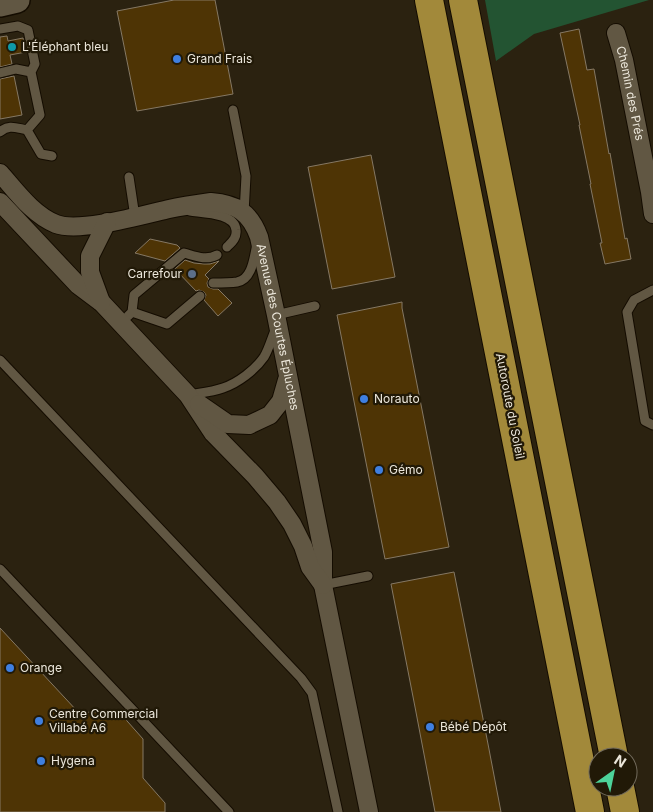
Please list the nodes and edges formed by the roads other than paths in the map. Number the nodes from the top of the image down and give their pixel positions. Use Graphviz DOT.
graph roads {
  1 [pos="10,0"];
  2 [pos="17,0"];
  3 [pos="429,0"];
  4 [pos="463,0"];
  5 [pos="0,2"];
  6 [pos="0,29"];
  7 [pos="616,33"];
  8 [pos="32,72"];
  9 [pos="0,73"];
  10 [pos="233,110"];
  11 [pos="27,130"];
  12 [pos="0,132"];
  13 [pos="52,156"];
  14 [pos="0,173"];
  15 [pos="129,177"];
  16 [pos="0,202"];
  17 [pos="172,209"];
  18 [pos="244,213"];
  19 [pos="653,214"];
  20 [pos="136,217"];
  21 [pos="107,222"];
  22 [pos="259,237"];
  23 [pos="227,247"];
  24 [pos="217,255"];
  25 [pos="213,283"];
  26 [pos="653,290"];
  27 [pos="200,296"];
  28 [pos="102,303"];
  29 [pos="315,306"];
  30 [pos="126,317"];
  31 [pos="277,319"];
  32 [pos="0,360"];
  33 [pos="288,377"];
  34 [pos="188,395"];
  35 [pos="653,424"];
  36 [pos="0,569"];
  37 [pos="368,576"];
  38 [pos="323,585"];
  39 [pos="612,747"];
  40 [pos="622,797"];
  41 [pos="229,812"];
  42 [pos="338,812"];
  43 [pos="369,812"];
  44 [pos="590,812"];
  45 [pos="625,812"];
  1 -- 5 [label="street"];
  2 -- 5 [label="street"];
  3 -- 44 [label="highway, Autoroute du Soleil"];
  4 -- 39 [label="highway"];
  6 -- 8 [label="lane"];
  7 -- 19 [label="street, Chemin des Prés"];
  8 -- 9 [label="lane"];
  8 -- 11 [label="lane"];
  10 -- 18 [label="lane"];
  11 -- 12 [label="lane"];
  11 -- 13 [label="lane"];
  14 -- 21 [label="street"];
  15 -- 20 [label="lane"];
  16 -- 28 [label="street, Avenue des Courtes Épluches"];
  17 -- 18 [label="street"];
  17 -- 20 [label="street"];
  17 -- 23 [label="lane"];
  18 -- 22 [label="street, Avenue des Courtes Épluches"];
  20 -- 21 [label="street"];
  21 -- 28 [label="street, Avenue des Courtes Épluches"];
  22 -- 25 [label="lane"];
  22 -- 31 [label="street, Avenue des Courtes Épluches"];
  24 -- 30 [label="lane"];
  26 -- 35 [label="lane"];
  27 -- 30 [label="lane"];
  28 -- 30 [label="street, Avenue des Courtes Épluches"];
  29 -- 31 [label="lane"];
  30 -- 34 [label="street, Avenue des Courtes Épluches"];
  31 -- 33 [label="street, Avenue des Courtes Épluches"];
  31 -- 34 [label="lane"];
  32 -- 42 [label="lane"];
  33 -- 34 [label="street"];
  33 -- 38 [label="street, Avenue des Courtes Épluches"];
  34 -- 38 [label="street, Avenue des Courtes Épluches"];
  36 -- 41 [label="lane"];
  37 -- 38 [label="lane"];
  38 -- 43 [label="street, Avenue des Courtes Épluches"];
  40 -- 45 [label="highway"];
}
